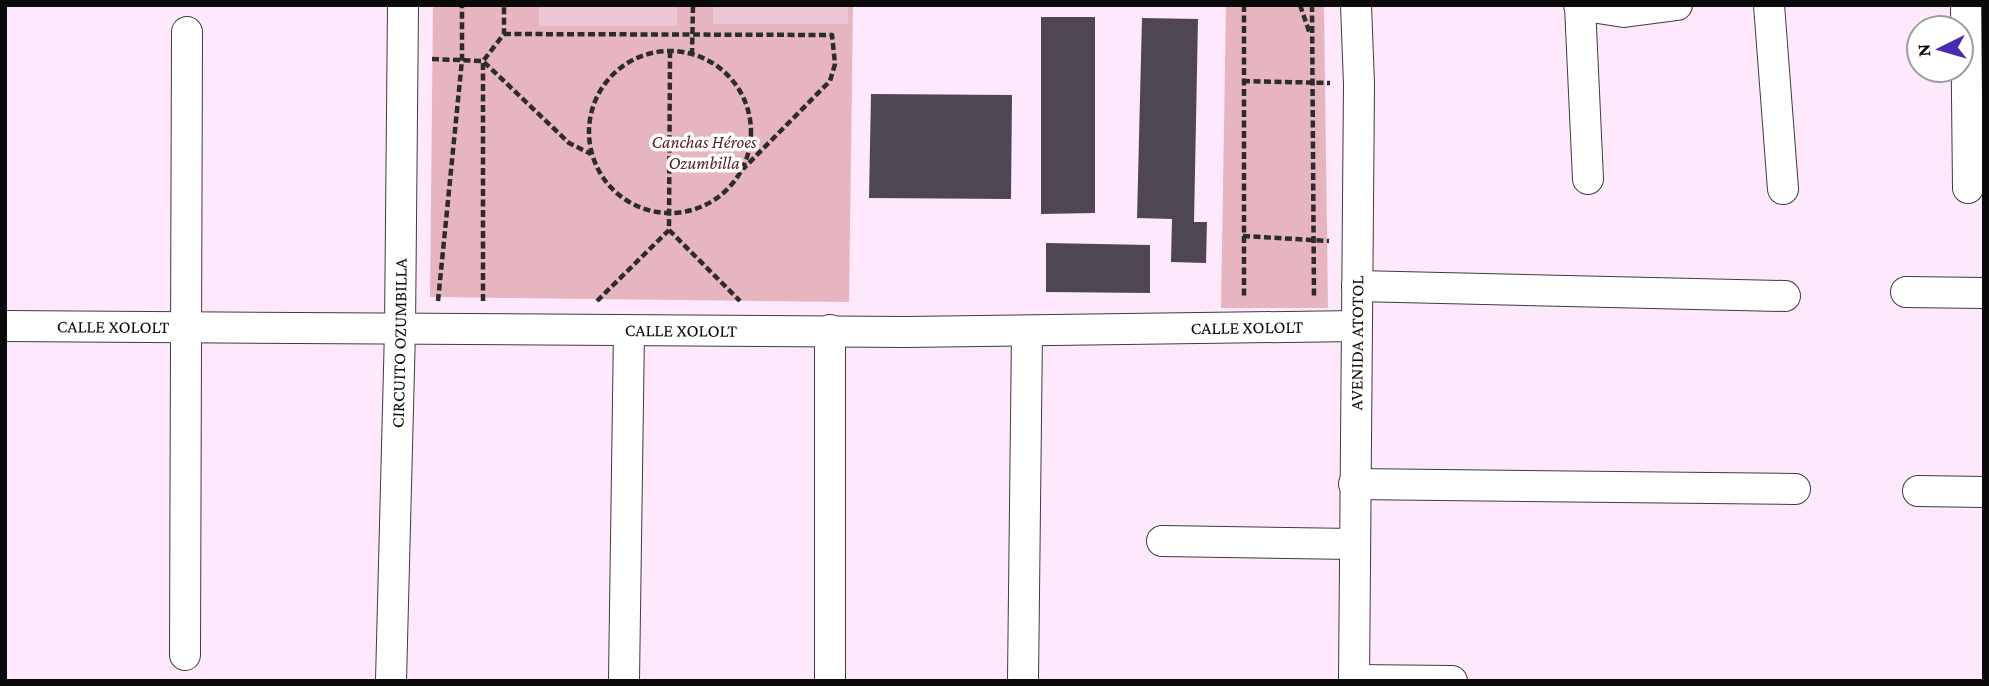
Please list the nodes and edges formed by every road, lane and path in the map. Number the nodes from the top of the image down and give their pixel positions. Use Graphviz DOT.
graph roads {
  1 [pos="403,5"];
  2 [pos="462,5"];
  3 [pos="504,5"];
  4 [pos="693,5"];
  5 [pos="1244,5"];
  6 [pos="1300,5"];
  7 [pos="1311,5"];
  8 [pos="1371,5"];
  9 [pos="1677,5"];
  10 [pos="1769,5"];
  11 [pos="1966,5"];
  12 [pos="1580,6"];
  13 [pos="1357,19"];
  14 [pos="187,32"];
  15 [pos="504,34"];
  16 [pos="693,34"];
  17 [pos="1312,38"];
  18 [pos="670,52"];
  19 [pos="692,55"];
  20 [pos="402,58"];
  21 [pos="462,60"];
  22 [pos="483,61"];
  23 [pos="1244,81"];
  24 [pos="1312,82"];
  25 [pos="1359,84"];
  26 [pos="592,154"];
  27 [pos="742,170"];
  28 [pos="1588,179"];
  29 [pos="1968,188"];
  30 [pos="1783,189"];
  31 [pos="669,214"];
  32 [pos="669,230"];
  33 [pos="1243,236"];
  34 [pos="1313,240"];
  35 [pos="1357,241"];
  36 [pos="1357,286"];
  37 [pos="1906,292"];
  38 [pos="1984,293"];
  39 [pos="1785,296"];
  40 [pos="5,326"];
  41 [pos="186,327"];
  42 [pos="1356,327"];
  43 [pos="1315,328"];
  44 [pos="1245,329"];
  45 [pos="400,330"];
  46 [pos="435,330"];
  47 [pos="484,330"];
  48 [pos="830,330"];
  49 [pos="567,331"];
  50 [pos="629,331"];
  51 [pos="771,331"];
  52 [pos="1027,331"];
  53 [pos="1354,484"];
  54 [pos="1795,489"];
  55 [pos="1919,491"];
  56 [pos="1984,492"];
  57 [pos="1162,541"];
  58 [pos="1354,544"];
  59 [pos="185,655"];
  60 [pos="624,680"];
  61 [pos="1354,680"];
  62 [pos="391,681"];
  63 [pos="830,681"];
  64 [pos="1023,681"];
  65 [pos="1452,681"];
  1 -- 20 [label="street, CIRCUITO OZUMBILLA"];
  2 -- 21 [label="path"];
  3 -- 15 [label="path"];
  4 -- 16 [label="path"];
  5 -- 23 [label="path"];
  6 -- 17 [label="path"];
  7 -- 17 [label="path"];
  8 -- 13 [label="street"];
  9 -- 12 [label="street"];
  10 -- 30 [label="street"];
  11 -- 29 [label="street"];
  12 -- 28 [label="street"];
  13 -- 25 [label="street, AVENIDA ATOTOL"];
  14 -- 41 [label="street"];
  15 -- 16 [label="path"];
  15 -- 22 [label="path"];
  16 -- 19 [label="path"];
  16 -- 27 [label="path"];
  17 -- 24 [label="path"];
  18 -- 19 [label="path"];
  18 -- 26 [label="path"];
  18 -- 31 [label="path"];
  19 -- 27 [label="path"];
  20 -- 21 [label="path"];
  20 -- 45 [label="street, CIRCUITO OZUMBILLA"];
  21 -- 22 [label="path"];
  21 -- 46 [label="path"];
  22 -- 26 [label="path"];
  22 -- 47 [label="path"];
  23 -- 24 [label="path"];
  23 -- 33 [label="path"];
  24 -- 25 [label="path"];
  24 -- 34 [label="path"];
  25 -- 35 [label="street, AVENIDA ATOTOL"];
  26 -- 31 [label="path"];
  27 -- 31 [label="path"];
  31 -- 32 [label="path"];
  32 -- 49 [label="path"];
  32 -- 51 [label="path"];
  33 -- 34 [label="path"];
  33 -- 44 [label="path"];
  34 -- 35 [label="path"];
  34 -- 43 [label="path"];
  35 -- 36 [label="street, AVENIDA ATOTOL"];
  36 -- 39 [label="street"];
  36 -- 42 [label="street, AVENIDA ATOTOL"];
  37 -- 38 [label="street"];
  40 -- 41 [label="street, CALLE XOLOLT"];
  41 -- 45 [label="street, CALLE XOLOLT"];
  41 -- 59 [label="street"];
  42 -- 43 [label="street, CALLE XOLOLT"];
  42 -- 53 [label="street, AVENIDA ATOTOL"];
  43 -- 44 [label="street, CALLE XOLOLT"];
  44 -- 52 [label="street, CALLE XOLOLT"];
  45 -- 46 [label="street, CALLE XOLOLT"];
  45 -- 62 [label="street, CIRCUITO OZUMBILLA"];
  46 -- 47 [label="street, CALLE XOLOLT"];
  47 -- 49 [label="street, CALLE XOLOLT"];
  48 -- 51 [label="street, CALLE XOLOLT"];
  48 -- 52 [label="street, CALLE XOLOLT"];
  48 -- 63 [label="street"];
  49 -- 50 [label="street, CALLE XOLOLT"];
  50 -- 51 [label="street, CALLE XOLOLT"];
  50 -- 60 [label="street"];
  52 -- 64 [label="street"];
  53 -- 54 [label="street"];
  53 -- 58 [label="street, AVENIDA ATOTOL"];
  55 -- 56 [label="street"];
  57 -- 58 [label="street"];
  58 -- 61 [label="street, AVENIDA ATOTOL"];
  61 -- 65 [label="street"];
}
